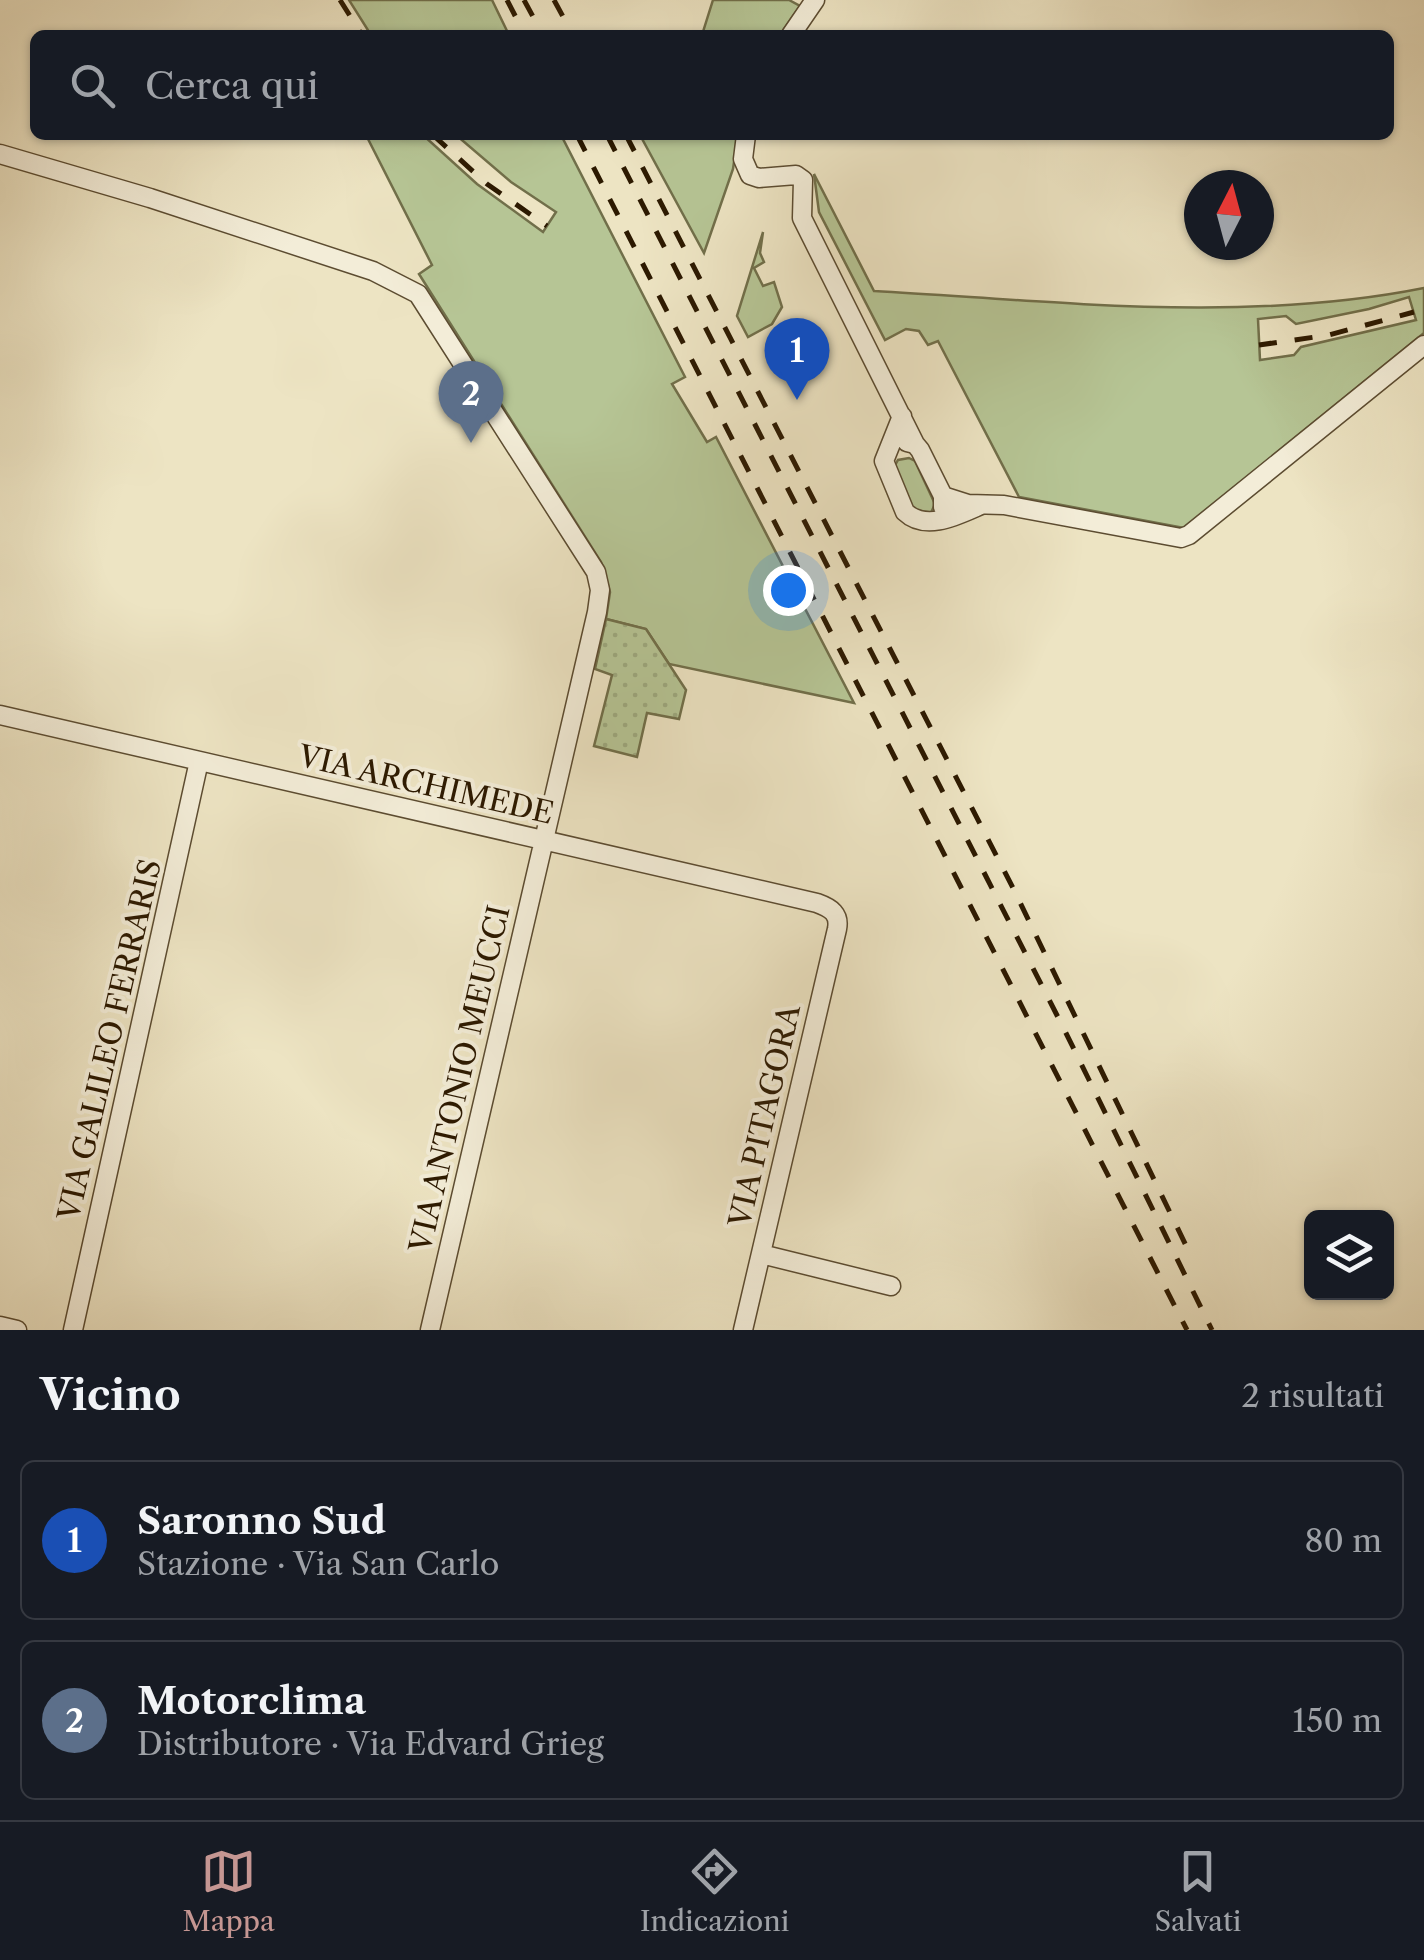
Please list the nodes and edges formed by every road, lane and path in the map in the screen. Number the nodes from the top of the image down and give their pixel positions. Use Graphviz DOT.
graph roads {
  1 [pos="814,2"];
  2 [pos="794,30"];
  3 [pos="745,140"];
  4 [pos="0,154"];
  5 [pos="1424,345"];
  6 [pos="902,416"];
  7 [pos="916,444"];
  8 [pos="892,446"];
  9 [pos="943,496"];
  10 [pos="981,505"];
  11 [pos="934,521"];
  12 [pos="0,714"];
  13 [pos="200,761"];
  14 [pos="544,841"];
  15 [pos="836,916"];
  16 [pos="761,1254"];
  17 [pos="891,1286"];
  18 [pos="0,1326"];
  19 [pos="17,1330"];
  20 [pos="73,1330"];
  21 [pos="430,1330"];
  22 [pos="743,1330"];
  1 -- 2 [label="street"];
  3 -- 6 [label="street"];
  4 -- 14 [label="street, VIA ANTONIO MEUCCI"];
  5 -- 10 [label="street"];
  6 -- 7 [label="street"];
  6 -- 8 [label="street"];
  7 -- 8 [label="street"];
  7 -- 9 [label="street"];
  8 -- 11 [label="street"];
  9 -- 10 [label="street"];
  9 -- 11 [label="street"];
  10 -- 11 [label="street"];
  12 -- 13 [label="street, VIA ARCHIMEDE"];
  13 -- 14 [label="street, VIA ARCHIMEDE"];
  13 -- 20 [label="street, VIA GALILEO FERRARIS"];
  14 -- 15 [label="street, VIA ARCHIMEDE"];
  14 -- 21 [label="street, VIA ANTONIO MEUCCI"];
  15 -- 16 [label="street, VIA PITAGORA"];
  16 -- 17 [label="street"];
  16 -- 22 [label="street, VIA PITAGORA"];
  18 -- 19 [label="street"];
}
